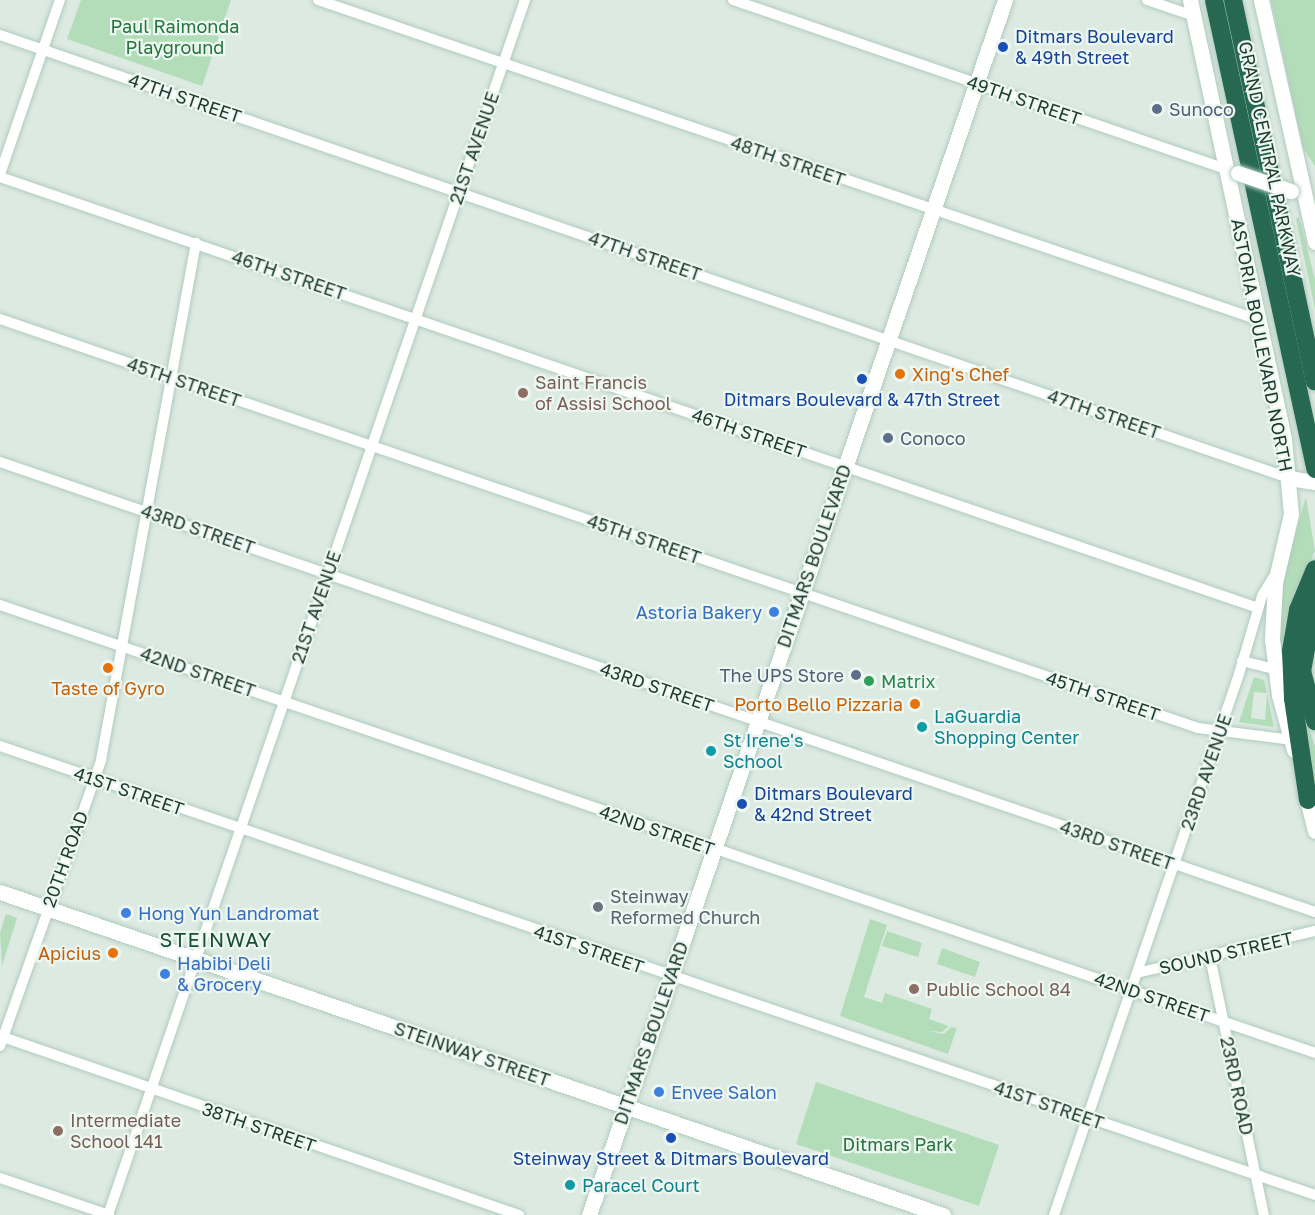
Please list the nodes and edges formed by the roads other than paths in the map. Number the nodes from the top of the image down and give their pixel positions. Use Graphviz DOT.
graph roads {
  1 [pos="60,0"];
  2 [pos="318,0"];
  3 [pos="525,0"];
  4 [pos="734,0"];
  5 [pos="1005,0"];
  6 [pos="1148,0"];
  7 [pos="1190,0"];
  8 [pos="1214,0"];
  9 [pos="1233,0"];
  10 [pos="1261,0"];
  11 [pos="1194,16"];
  12 [pos="0,35"];
  13 [pos="43,50"];
  14 [pos="503,64"];
  15 [pos="976,83"];
  16 [pos="1232,171"];
  17 [pos="0,176"];
  18 [pos="459,192"];
  19 [pos="1303,196"];
  20 [pos="932,211"];
  21 [pos="1315,242"];
  22 [pos="196,243"];
  23 [pos="416,318"];
  24 [pos="0,319"];
  25 [pos="1259,320"];
  26 [pos="888,340"];
  27 [pos="172,378"];
  28 [pos="1315,381"];
  29 [pos="372,446"];
  30 [pos="0,462"];
  31 [pos="845,466"];
  32 [pos="1289,478"];
  33 [pos="1314,478"];
  34 [pos="149,512"];
  35 [pos="1278,569"];
  36 [pos="1315,569"];
  37 [pos="328,574"];
  38 [pos="801,593"];
  39 [pos="1309,603"];
  40 [pos="0,605"];
  41 [pos="1258,608"];
  42 [pos="124,646"];
  43 [pos="1242,661"];
  44 [pos="1274,669"];
  45 [pos="285,701"];
  46 [pos="758,721"];
  47 [pos="1315,722"];
  48 [pos="1220,731"];
  49 [pos="1292,740"];
  50 [pos="0,746"];
  51 [pos="94,778"];
  52 [pos="1308,801"];
  53 [pos="240,830"];
  54 [pos="1315,831"];
  55 [pos="714,850"];
  56 [pos="1174,864"];
  57 [pos="0,892"];
  58 [pos="47,908"];
  59 [pos="1315,912"];
  60 [pos="1315,931"];
  61 [pos="1210,957"];
  62 [pos="196,959"];
  63 [pos="1137,973"];
  64 [pos="671,977"];
  65 [pos="1131,990"];
  66 [pos="1224,1022"];
  67 [pos="1,1040"];
  68 [pos="1315,1053"];
  69 [pos="151,1090"];
  70 [pos="626,1106"];
  71 [pos="1087,1118"];
  72 [pos="1255,1173"];
  73 [pos="0,1178"];
  74 [pos="1315,1195"];
  75 [pos="109,1215"];
  76 [pos="519,1215"];
  77 [pos="589,1215"];
  78 [pos="943,1215"];
  79 [pos="1054,1215"];
  80 [pos="1264,1215"];
  1 -- 13 [label="street"];
  2 -- 14 [label="street, 48TH STREET"];
  3 -- 14 [label="street, 21ST AVENUE"];
  4 -- 15 [label="street, 49TH STREET"];
  5 -- 15 [label="street, DITMARS BOULEVARD"];
  6 -- 11 [label="street"];
  7 -- 11 [label="street, ASTORIA BOULEVARD NORTH"];
  8 -- 33 [label="highway, GRAND CENTRAL PARKWAY"];
  9 -- 28 [label="highway, GRAND CENTRAL PARKWAY"];
  10 -- 19 [label="street"];
  11 -- 16 [label="street, ASTORIA BOULEVARD NORTH"];
  12 -- 13 [label="street, 47TH STREET"];
  13 -- 17 [label="street"];
  13 -- 18 [label="street, 47TH STREET"];
  14 -- 18 [label="street, 21ST AVENUE"];
  14 -- 20 [label="street, 48TH STREET"];
  15 -- 16 [label="street, 49TH STREET"];
  15 -- 20 [label="street, DITMARS BOULEVARD"];
  16 -- 19 [label="street, 49TH STREET, bridge"];
  16 -- 25 [label="street, ASTORIA BOULEVARD NORTH"];
  17 -- 22 [label="street, 46TH STREET"];
  18 -- 23 [label="street, 21ST AVENUE"];
  18 -- 26 [label="street, 47TH STREET"];
  19 -- 21 [label="street"];
  20 -- 25 [label="street, 48TH STREET"];
  20 -- 26 [label="street, DITMARS BOULEVARD"];
  22 -- 23 [label="street, 46TH STREET"];
  22 -- 27 [label="street, 20TH ROAD"];
  23 -- 29 [label="street, 21ST AVENUE"];
  23 -- 31 [label="street, 46TH STREET"];
  24 -- 27 [label="street, 45TH STREET"];
  25 -- 32 [label="street, ASTORIA BOULEVARD NORTH"];
  26 -- 31 [label="street, DITMARS BOULEVARD"];
  26 -- 32 [label="street, 47TH STREET"];
  27 -- 29 [label="street, 45TH STREET"];
  27 -- 34 [label="street, 20TH ROAD"];
  29 -- 37 [label="street, 21ST AVENUE"];
  29 -- 38 [label="street, 45TH STREET"];
  30 -- 34 [label="street, 43RD STREET"];
  31 -- 38 [label="street, DITMARS BOULEVARD"];
  31 -- 41 [label="street, 46TH STREET"];
  32 -- 33 [label="street"];
  32 -- 35 [label="street, ASTORIA BOULEVARD NORTH"];
  34 -- 37 [label="street, 43RD STREET"];
  34 -- 42 [label="street, 20TH ROAD"];
  35 -- 41 [label="street, 23RD AVENUE"];
  35 -- 44 [label="street, ASTORIA BOULEVARD NORTH"];
  36 -- 39 [label="highway"];
  37 -- 45 [label="street, 21ST AVENUE"];
  37 -- 46 [label="street, 43RD STREET"];
  38 -- 46 [label="street, DITMARS BOULEVARD"];
  38 -- 48 [label="street, 45TH STREET"];
  39 -- 47 [label="highway"];
  39 -- 52 [label="highway"];
  40 -- 42 [label="street, 42ND STREET"];
  41 -- 43 [label="street, 23RD AVENUE"];
  42 -- 45 [label="street, 42ND STREET"];
  42 -- 51 [label="street, 20TH ROAD"];
  43 -- 44 [label="street"];
  43 -- 48 [label="street, 23RD AVENUE"];
  44 -- 49 [label="street, ASTORIA BOULEVARD NORTH"];
  45 -- 53 [label="street, 21ST AVENUE"];
  45 -- 55 [label="street, 42ND STREET"];
  46 -- 55 [label="street, DITMARS BOULEVARD"];
  46 -- 56 [label="street, 43RD STREET"];
  48 -- 49 [label="street, 45TH STREET"];
  48 -- 56 [label="street, 23RD AVENUE"];
  49 -- 52 [label="street, ASTORIA BOULEVARD NORTH"];
  50 -- 51 [label="street, 41ST STREET"];
  51 -- 53 [label="street, 41ST STREET"];
  51 -- 58 [label="street, 20TH ROAD"];
  52 -- 54 [label="street, ASTORIA BOULEVARD NORTH"];
  53 -- 62 [label="street, 21ST AVENUE"];
  53 -- 64 [label="street, 41ST STREET"];
  55 -- 64 [label="street, DITMARS BOULEVARD"];
  55 -- 65 [label="street, 42ND STREET"];
  56 -- 59 [label="street, 43RD STREET"];
  56 -- 63 [label="street, 23RD AVENUE"];
  57 -- 58 [label="street, STEINWAY STREET"];
  58 -- 62 [label="street, STEINWAY STREET"];
  58 -- 67 [label="street, 20TH ROAD"];
  60 -- 61 [label="street, SOUND STREET"];
  61 -- 63 [label="street, SOUND STREET"];
  61 -- 66 [label="street, 23RD ROAD"];
  62 -- 69 [label="street, 21ST AVENUE"];
  62 -- 70 [label="street, STEINWAY STREET"];
  63 -- 65 [label="street, 23RD AVENUE"];
  64 -- 70 [label="street, DITMARS BOULEVARD"];
  64 -- 71 [label="street, 41ST STREET"];
  65 -- 66 [label="street, 42ND STREET"];
  65 -- 71 [label="street, 23RD AVENUE"];
  66 -- 68 [label="street, 42ND STREET"];
  66 -- 72 [label="street, 23RD ROAD"];
  67 -- 69 [label="street, 38TH STREET"];
  69 -- 75 [label="street, 21ST AVENUE"];
  69 -- 76 [label="street, 38TH STREET"];
  70 -- 77 [label="street, DITMARS BOULEVARD"];
  70 -- 78 [label="street, STEINWAY STREET"];
  71 -- 72 [label="street, 41ST STREET"];
  71 -- 79 [label="street, 23RD AVENUE"];
  72 -- 74 [label="street, 41ST STREET"];
  72 -- 80 [label="street, 23RD ROAD"];
  73 -- 75 [label="street"];
}
